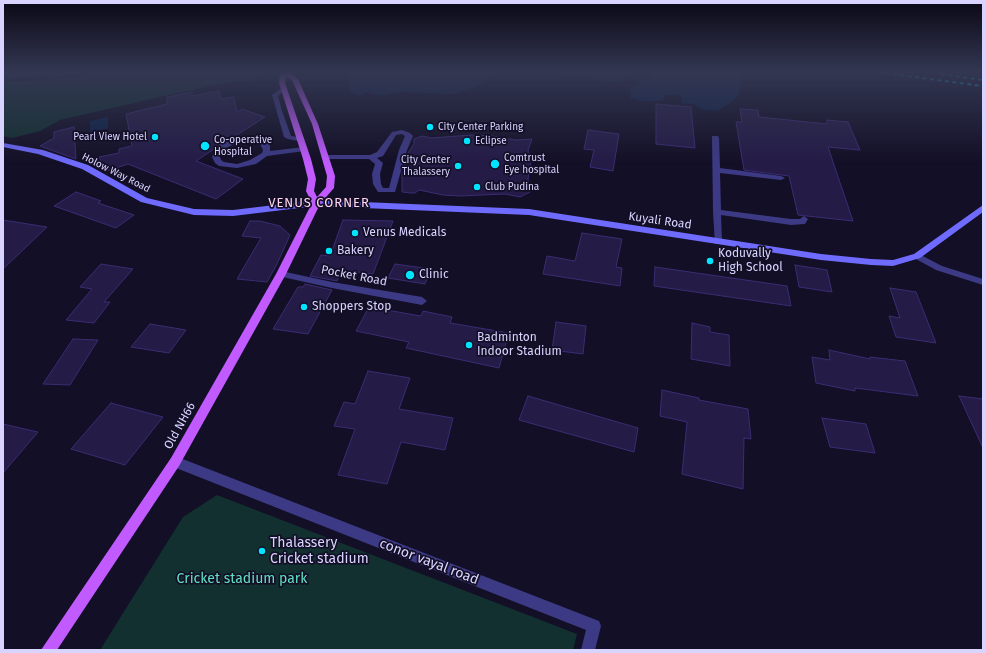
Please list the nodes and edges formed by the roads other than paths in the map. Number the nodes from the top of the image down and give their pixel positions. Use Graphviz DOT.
graph roads {
  1 [pos="277,102"];
  2 [pos="289,102"];
  3 [pos="305,102"];
  4 [pos="715,138"];
  5 [pos="301,140"];
  6 [pos="3,145"];
  7 [pos="304,149"];
  8 [pos="265,154"];
  9 [pos="325,157"];
  10 [pos="371,157"];
  11 [pos="716,170"];
  12 [pos="781,178"];
  13 [pos="316,204"];
  14 [pos="983,208"];
  15 [pos="717,212"];
  16 [pos="804,220"];
  17 [pos="718,242"];
  18 [pos="917,256"];
  19 [pos="281,274"];
  20 [pos="983,282"];
  21 [pos="422,301"];
  22 [pos="175,462"];
  23 [pos="48,650"];
  24 [pos="588,650"];
  1 -- 5 [label="street"];
  2 -- 5 [label="main road, Old NH66"];
  3 -- 9 [label="main road, Old NH66"];
  4 -- 11 [label="street"];
  5 -- 7 [label="main road, Old NH66"];
  6 -- 13 [label="main road, Holow Way Road"];
  7 -- 8 [label="street"];
  7 -- 13 [label="main road, Old NH66"];
  8 -- 8 [label="street"];
  9 -- 10 [label="street"];
  9 -- 13 [label="main road, Old NH66"];
  10 -- 10 [label="street"];
  11 -- 12 [label="street"];
  11 -- 15 [label="street"];
  13 -- 17 [label="main road, Kuyali Road"];
  13 -- 19 [label="main road, Old NH66"];
  14 -- 18 [label="main road, Kuyali Road"];
  15 -- 16 [label="street"];
  15 -- 17 [label="street"];
  17 -- 18 [label="main road, Kuyali Road"];
  18 -- 20 [label="street"];
  19 -- 21 [label="street, Pocket Road"];
  19 -- 22 [label="main road, Old NH66"];
  22 -- 23 [label="main road, Old NH66"];
  22 -- 24 [label="street, conor vayal road"];
}
